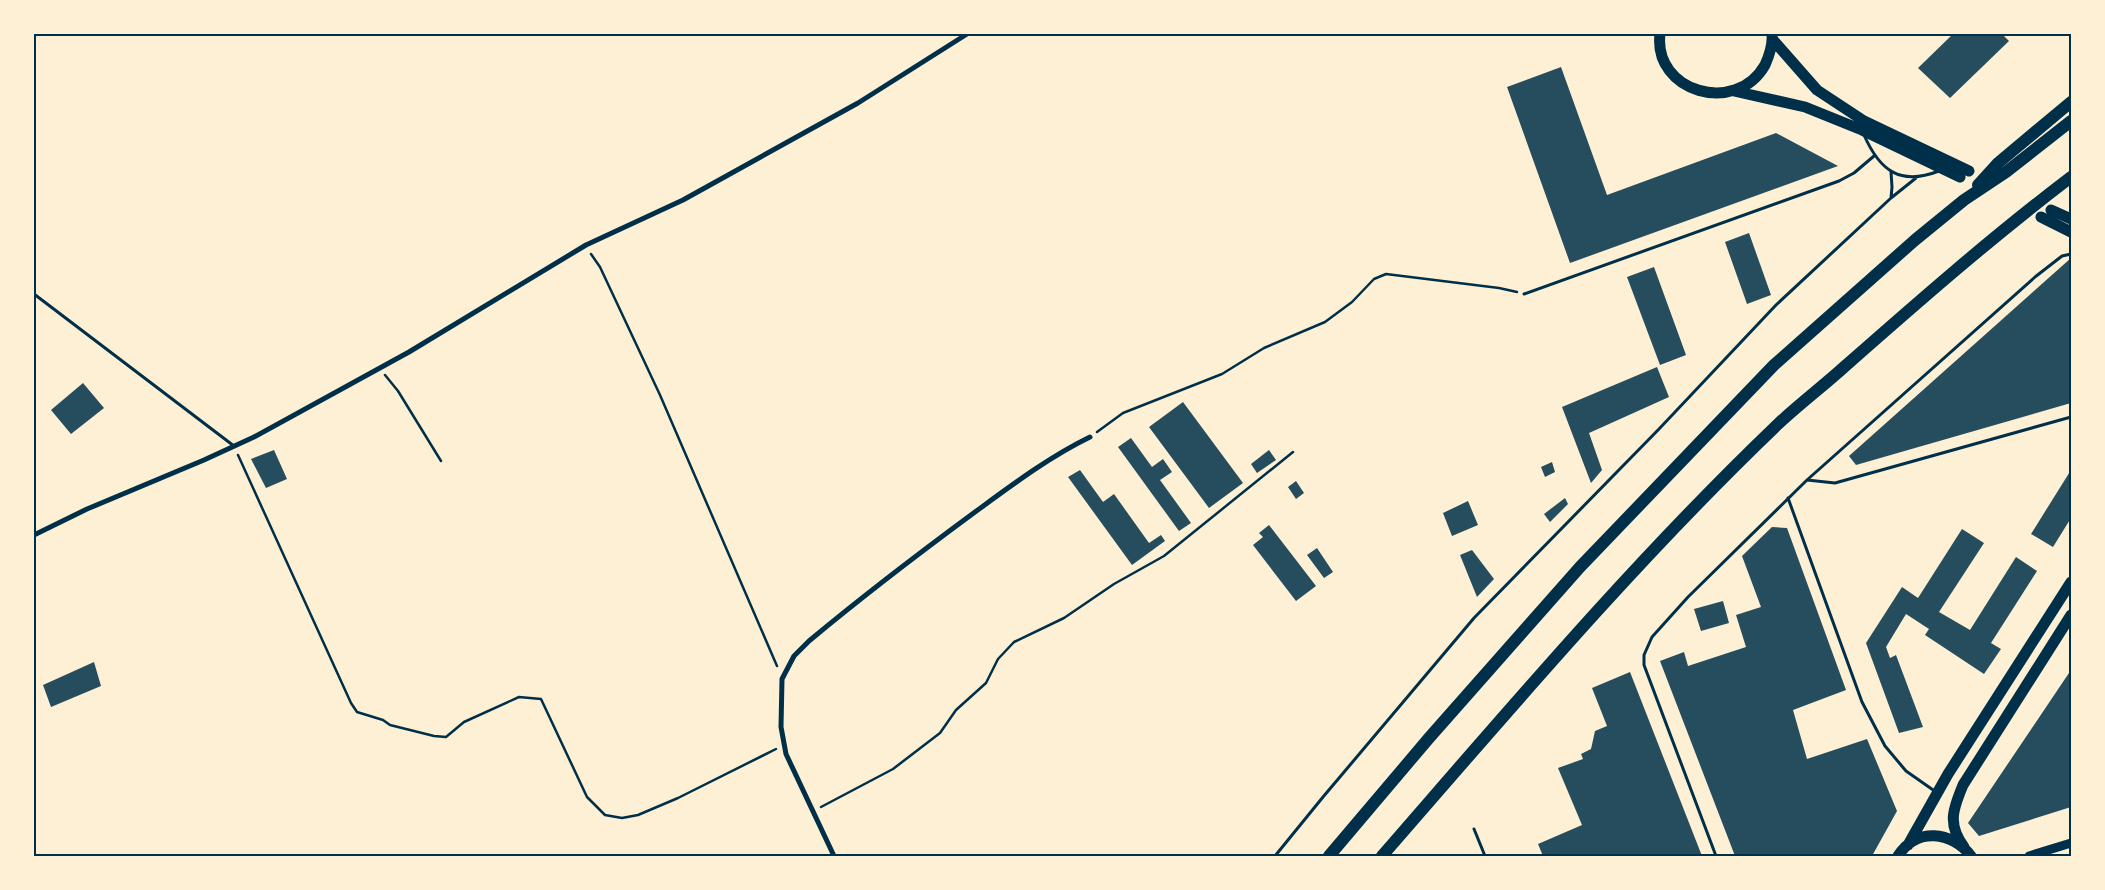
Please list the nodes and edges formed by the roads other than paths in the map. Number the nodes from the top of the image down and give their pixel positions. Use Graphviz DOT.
graph roads {
  1 [pos="967,34"];
  2 [pos="1657,36"];
  3 [pos="1772,37"];
  4 [pos="1734,91"];
  5 [pos="2071,102"];
  6 [pos="2071,121"];
  7 [pos="1862,130"];
  8 [pos="1874,156"];
  9 [pos="1943,170"];
  10 [pos="1891,172"];
  11 [pos="2071,177"];
  12 [pos="1916,178"];
  13 [pos="1890,198"];
  14 [pos="1964,200"];
  15 [pos="2051,210"];
  16 [pos="2041,217"];
  17 [pos="2071,219"];
  18 [pos="2071,232"];
  19 [pos="2071,254"];
  20 [pos="34,294"];
  21 [pos="1524,294"];
  22 [pos="2071,417"];
  23 [pos="1090,437"];
  24 [pos="234,446"];
  25 [pos="1807,480"];
  26 [pos="1788,498"];
  27 [pos="34,535"];
  28 [pos="2071,582"];
  29 [pos="2071,615"];
  30 [pos="1936,793"];
  31 [pos="1474,828"];
  32 [pos="2071,843"];
  33 [pos="1908,845"];
  34 [pos="1969,853"];
  35 [pos="834,856"];
  36 [pos="1275,856"];
  37 [pos="1329,856"];
  38 [pos="1382,856"];
  39 [pos="1485,856"];
  40 [pos="1716,856"];
  41 [pos="1898,856"];
  42 [pos="2029,856"];
  1 -- 24 [label="street"];
  2 -- 4 [label="main road"];
  3 -- 4 [label="main road"];
  3 -- 9 [label="main road"];
  4 -- 7 [label="main road"];
  5 -- 14 [label="highway"];
  6 -- 14 [label="highway"];
  7 -- 8 [label="lane"];
  7 -- 9 [label="main road"];
  8 -- 10 [label="lane"];
  8 -- 21 [label="lane"];
  9 -- 12 [label="lane"];
  10 -- 12 [label="lane"];
  10 -- 13 [label="lane"];
  11 -- 38 [label="highway"];
  12 -- 13 [label="lane"];
  13 -- 36 [label="lane"];
  14 -- 37 [label="highway"];
  15 -- 17 [label="main road"];
  16 -- 18 [label="main road"];
  19 -- 25 [label="lane"];
  20 -- 24 [label="lane"];
  22 -- 25 [label="lane"];
  23 -- 35 [label="street"];
  24 -- 27 [label="street"];
  25 -- 26 [label="lane"];
  26 -- 30 [label="lane"];
  26 -- 40 [label="lane"];
  28 -- 30 [label="main road"];
  29 -- 34 [label="main road"];
  30 -- 33 [label="main road"];
  31 -- 39 [label="lane"];
  32 -- 42 [label="street"];
  33 -- 34 [label="main road"];
  33 -- 41 [label="main road"];
}
